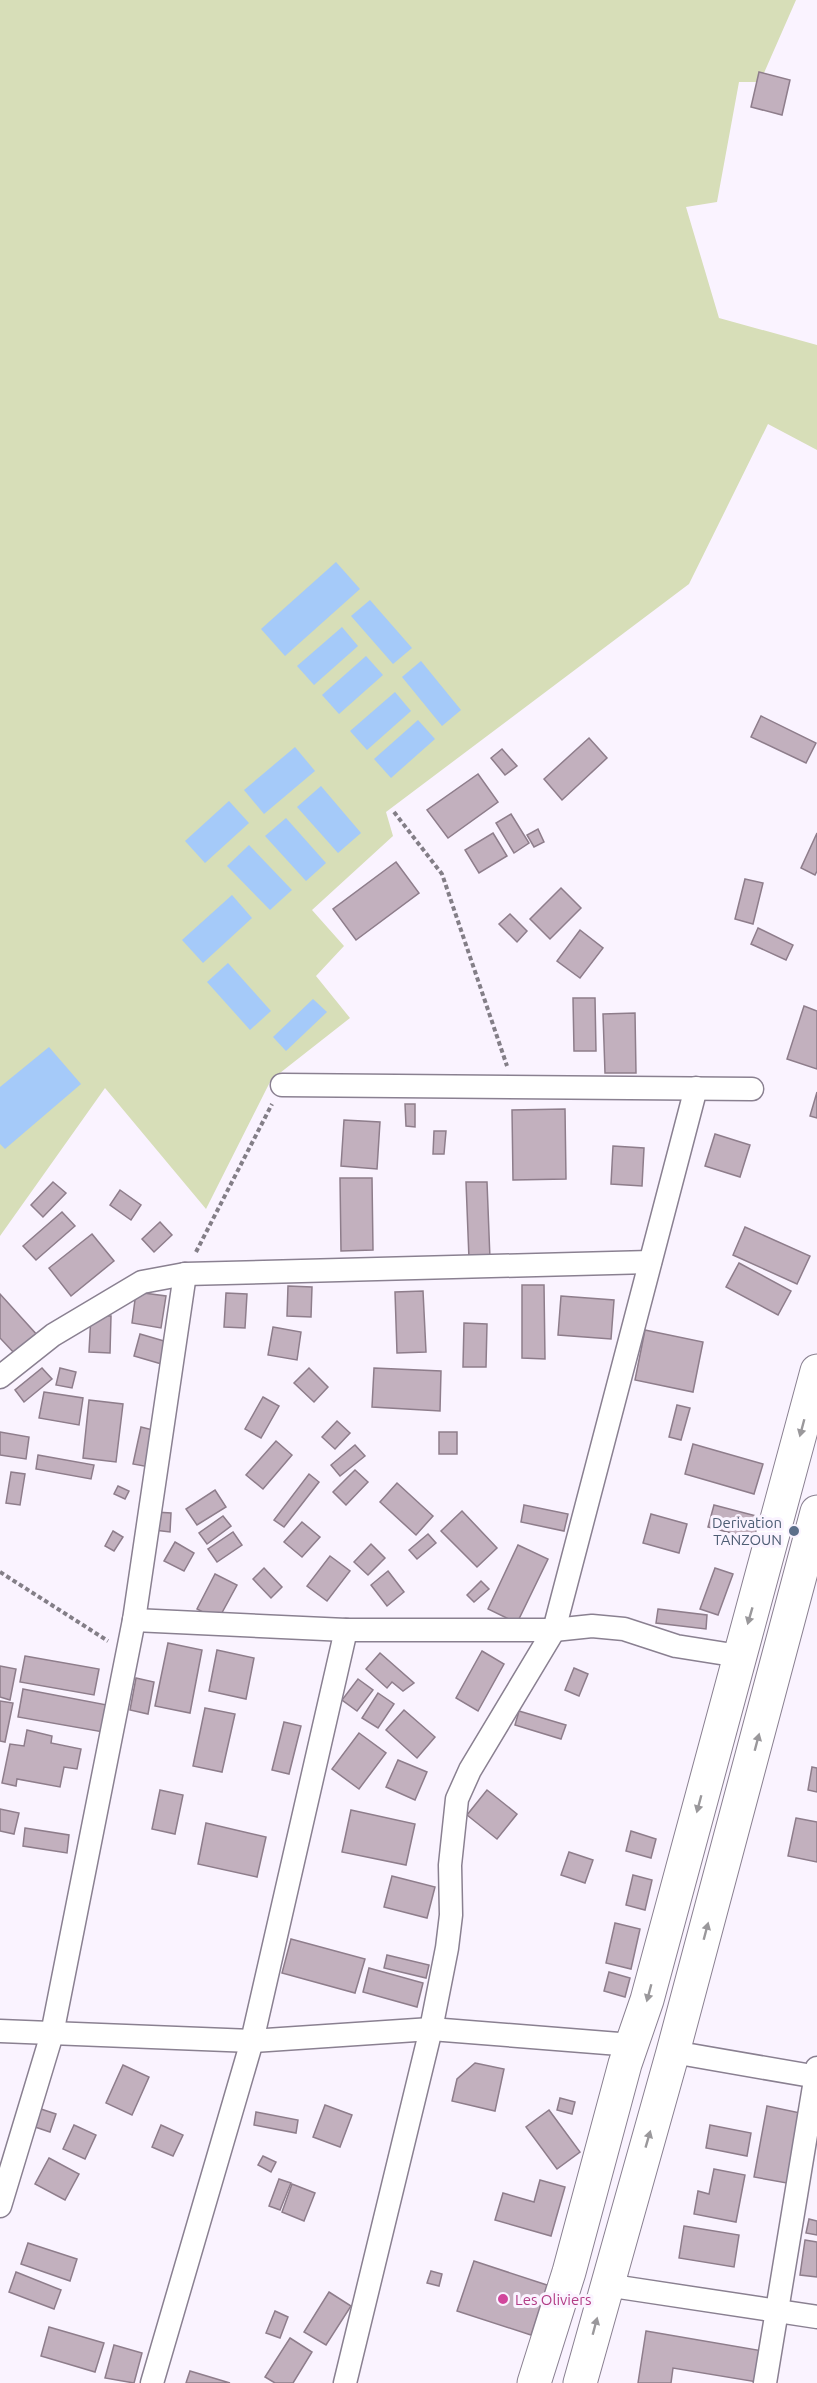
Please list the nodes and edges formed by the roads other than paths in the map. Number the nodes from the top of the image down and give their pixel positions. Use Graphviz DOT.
graph roads {
  1 [pos="282,1085"];
  2 [pos="696,1088"];
  3 [pos="752,1089"];
  4 [pos="650,1262"];
  5 [pos="185,1274"];
  6 [pos="817,1371"];
  7 [pos="0,1377"];
  8 [pos="817,1512"];
  9 [pos="134,1620"];
  10 [pos="346,1630"];
  11 [pos="554,1630"];
  12 [pos="739,1656"];
  13 [pos="431,2029"];
  14 [pos="0,2031"];
  15 [pos="52,2034"];
  16 [pos="252,2041"];
  17 [pos="632,2045"];
  18 [pos="673,2052"];
  19 [pos="817,2074"];
  20 [pos="0,2206"];
  21 [pos="606,2285"];
  22 [pos="777,2310"];
  23 [pos="817,2317"];
  24 [pos="152,2383"];
  25 [pos="345,2383"];
  26 [pos="534,2383"];
  27 [pos="580,2383"];
  28 [pos="765,2383"];
  1 -- 2 [label="street"];
  2 -- 3 [label="street"];
  2 -- 4 [label="street"];
  4 -- 5 [label="street"];
  4 -- 11 [label="street"];
  5 -- 7 [label="street"];
  5 -- 9 [label="street"];
  6 -- 12 [label="highway, one-way"];
  18 -- 8 [label="highway, one-way"];
  9 -- 10 [label="street"];
  9 -- 15 [label="street"];
  10 -- 11 [label="street"];
  10 -- 16 [label="street"];
  11 -- 12 [label="street"];
  11 -- 13 [label="street"];
  12 -- 17 [label="highway, one-way"];
  13 -- 16 [label="street"];
  13 -- 17 [label="street"];
  13 -- 25 [label="street"];
  14 -- 15 [label="street"];
  15 -- 16 [label="street"];
  15 -- 20 [label="street"];
  16 -- 24 [label="street"];
  17 -- 26 [label="highway"];
  18 -- 19 [label="street"];
  21 -- 18 [label="highway, one-way"];
  19 -- 22 [label="street"];
  21 -- 22 [label="street"];
  27 -- 21 [label="highway, one-way"];
  22 -- 23 [label="street"];
  22 -- 28 [label="street"];
}
